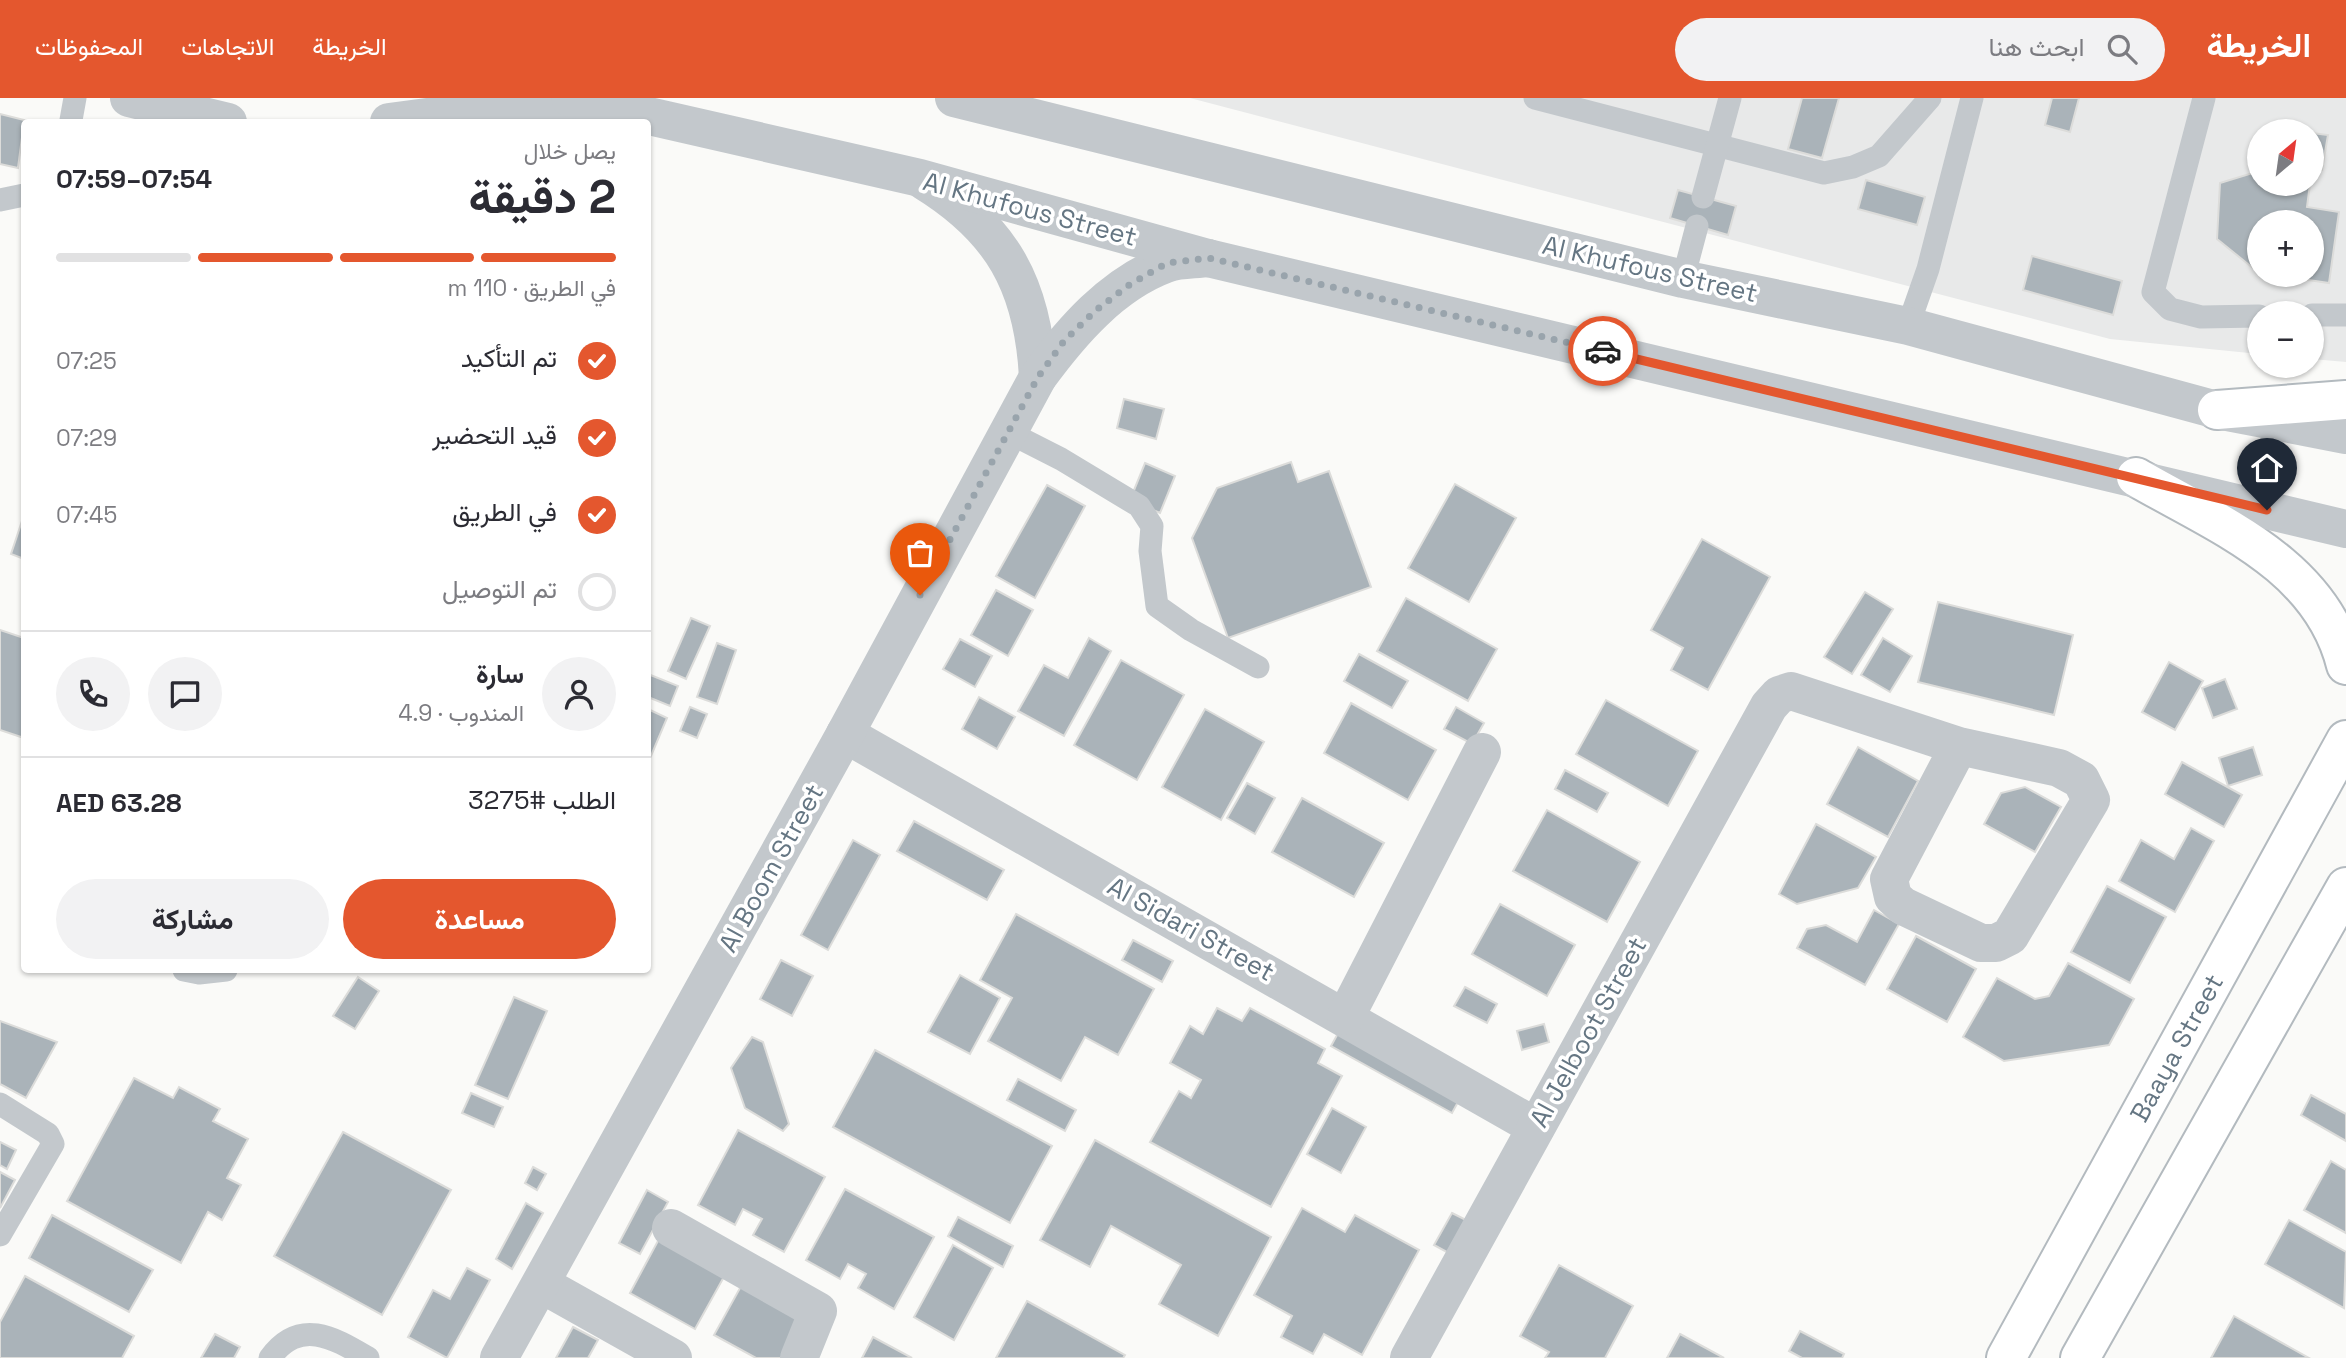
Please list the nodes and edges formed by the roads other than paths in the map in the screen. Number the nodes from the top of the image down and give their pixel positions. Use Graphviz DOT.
graph roads {
  1 [pos="129,98"];
  2 [pos="954,98"];
  3 [pos="1535,98"];
  4 [pos="1730,98"];
  5 [pos="1930,98"];
  6 [pos="1972,98"];
  7 [pos="2204,98"];
  8 [pos="580,100"];
  9 [pos="216,119"];
  10 [pos="412,119"];
  11 [pos="1718,148"];
  12 [pos="920,178"];
  13 [pos="21,196"];
  14 [pos="1703,197"];
  15 [pos="0,200"];
  16 [pos="1697,226"];
  17 [pos="1209,258"];
  18 [pos="1683,279"];
  19 [pos="2324,315"];
  20 [pos="2346,315"];
  21 [pos="2247,316"];
  22 [pos="1908,327"];
  23 [pos="1038,377"];
  24 [pos="2346,400"];
  25 [pos="2217,410"];
  26 [pos="1008,432"];
  27 [pos="2346,435"];
  28 [pos="2136,477"];
  29 [pos="2346,529"];
  30 [pos="2346,665"];
  31 [pos="1258,667"];
  32 [pos="845,734"];
  33 [pos="2346,740"];
  34 [pos="1959,746"];
  35 [pos="1482,752"];
  36 [pos="2346,887"];
  37 [pos="1346,1016"];
  38 [pos="0,1104"];
  39 [pos="1536,1127"];
  40 [pos="670,1228"];
  41 [pos="0,1235"];
  42 [pos="541,1284"];
  43 [pos="270,1358"];
  44 [pos="368,1358"];
  45 [pos="499,1358"];
  46 [pos="673,1358"];
  47 [pos="799,1358"];
  48 [pos="1409,1358"];
  49 [pos="2006,1358"];
  50 [pos="2080,1358"];
  1 -- 9 [label="street"];
  2 -- 18 [label="street, Al Khufous Street"];
  3 -- 11 [label="lane"];
  4 -- 11 [label="lane"];
  5 -- 11 [label="lane"];
  6 -- 22 [label="lane"];
  7 -- 21 [label="lane"];
  8 -- 10 [label="street, Al Khufous Street"];
  8 -- 12 [label="street, Al Khufous Street"];
  11 -- 14 [label="lane"];
  12 -- 17 [label="street, Al Khufous Street"];
  12 -- 23 [label="street"];
  13 -- 15 [label="lane"];
  16 -- 18 [label="lane"];
  17 -- 23 [label="street, Al Boom Street"];
  17 -- 28 [label="street, Al Khufous Street"];
  18 -- 22 [label="street, Al Khufous Street"];
  19 -- 20 [label="lane"];
  22 -- 25 [label="street, Al Khufous Street"];
  23 -- 26 [label="street, Al Boom Street"];
  24 -- 25 [label="main road"];
  25 -- 27 [label="street, Al Khufous Street"];
  26 -- 31 [label="lane"];
  26 -- 32 [label="street, Al Boom Street"];
  28 -- 29 [label="street, Al Khufous Street"];
  28 -- 30 [label="main road"];
  32 -- 37 [label="street, Al Sidari Street"];
  32 -- 42 [label="street, Al Boom Street"];
  33 -- 49 [label="main road, Baaya Street"];
  34 -- 34 [label="street"];
  34 -- 39 [label="street, Al Jelboot Street"];
  35 -- 37 [label="street"];
  36 -- 50 [label="main road"];
  37 -- 39 [label="street, Al Sidari Street"];
  38 -- 41 [label="lane"];
  39 -- 48 [label="street, Al Jelboot Street"];
  40 -- 47 [label="street"];
  42 -- 45 [label="street, Al Boom Street"];
  42 -- 46 [label="street"];
  43 -- 44 [label="lane"];
}
